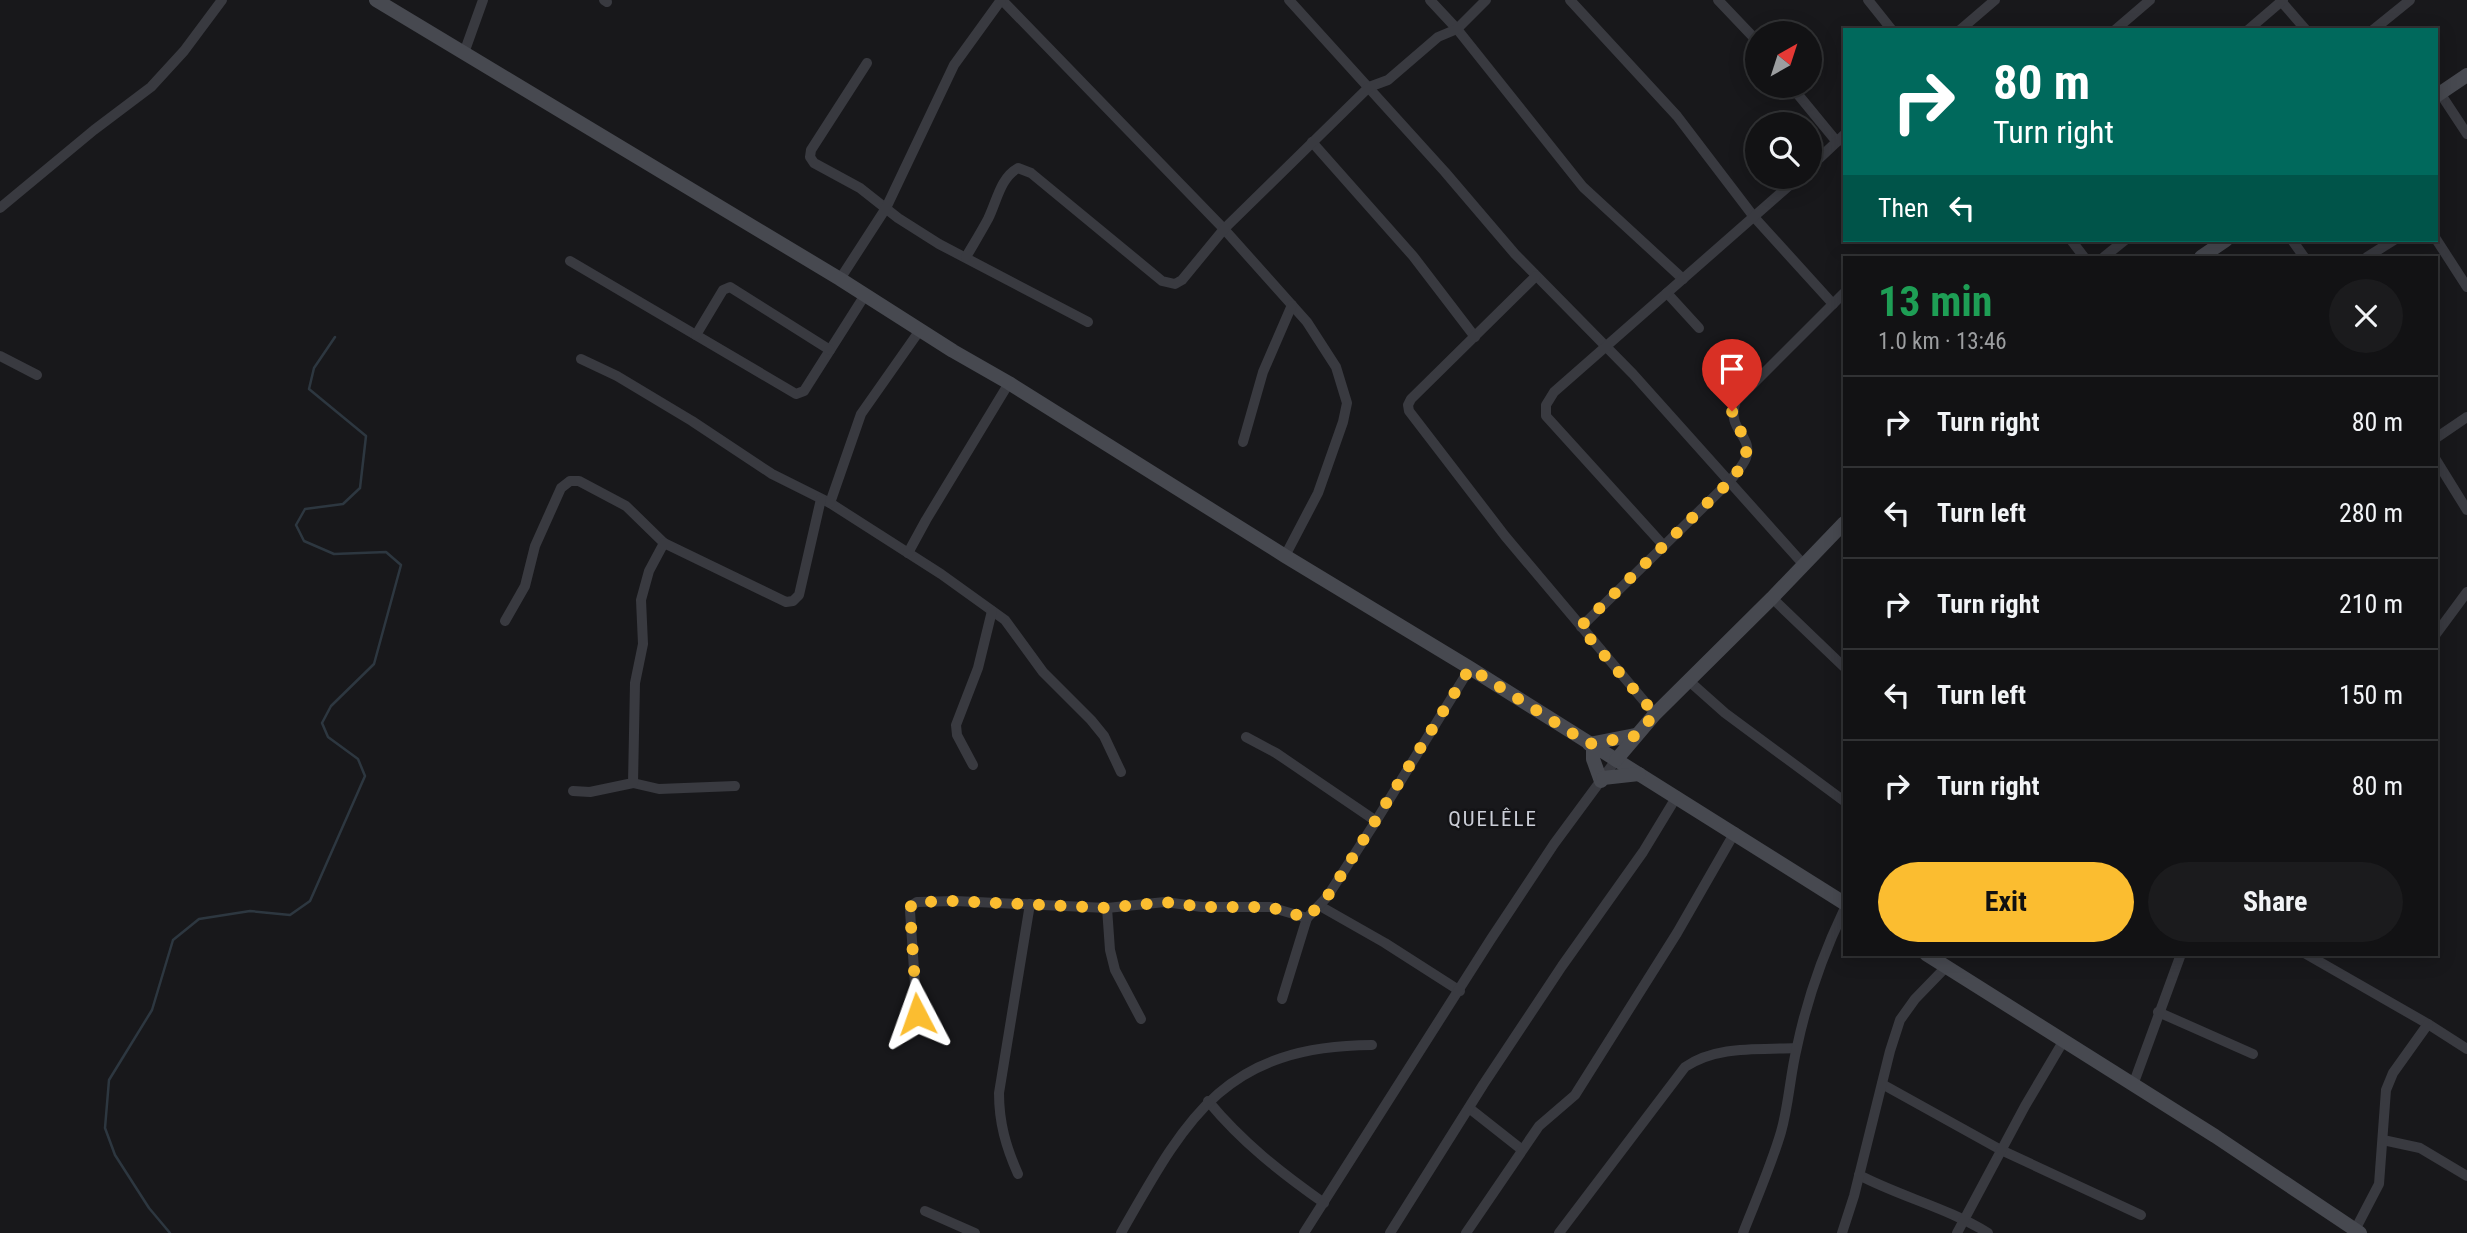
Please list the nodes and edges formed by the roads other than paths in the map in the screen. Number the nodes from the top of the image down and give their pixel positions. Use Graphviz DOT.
graph roads {
  1 [pos="222,0"];
  2 [pos="376,0"];
  3 [pos="483,0"];
  4 [pos="1001,0"];
  5 [pos="1289,0"];
  6 [pos="1430,0"];
  7 [pos="1486,0"];
  8 [pos="1570,0"];
  9 [pos="1718,0"];
  10 [pos="1868,0"];
  11 [pos="1995,0"];
  12 [pos="2150,0"];
  13 [pos="2282,0"];
  14 [pos="2410,0"];
  15 [pos="1745,28"];
  16 [pos="1890,28"];
  17 [pos="1962,28"];
  18 [pos="2117,28"];
  19 [pos="2250,28"];
  20 [pos="2304,28"];
  21 [pos="2376,28"];
  22 [pos="1457,29"];
  23 [pos="464,52"];
  24 [pos="867,63"];
  25 [pos="2467,75"];
  26 [pos="1369,87"];
  27 [pos="2438,95"];
  28 [pos="1802,98"];
  29 [pos="2467,134"];
  30 [pos="1841,139"];
  31 [pos="1312,142"];
  32 [pos="1822,156"];
  33 [pos="1786,189"];
  34 [pos="0,208"];
  35 [pos="886,208"];
  36 [pos="1754,217"];
  37 [pos="1224,229"];
  38 [pos="2073,242"];
  39 [pos="2123,242"];
  40 [pos="2223,242"];
  41 [pos="2391,242"];
  42 [pos="2438,242"];
  43 [pos="2083,256"];
  44 [pos="2105,256"];
  45 [pos="2202,256"];
  46 [pos="2369,256"];
  47 [pos="966,257"];
  48 [pos="570,261"];
  49 [pos="1536,276"];
  50 [pos="840,279"];
  51 [pos="1683,279"];
  52 [pos="2467,288"];
  53 [pos="1667,293"];
  54 [pos="1843,294"];
  55 [pos="865,295"];
  56 [pos="1833,304"];
  57 [pos="1292,305"];
  58 [pos="1087,322"];
  59 [pos="1699,328"];
  60 [pos="920,330"];
  61 [pos="696,335"];
  62 [pos="1475,337"];
  63 [pos="1606,347"];
  64 [pos="830,350"];
  65 [pos="0,356"];
  66 [pos="581,359"];
  67 [pos="37,375"];
  68 [pos="1009,383"];
  69 [pos="2467,417"];
  70 [pos="2438,437"];
  71 [pos="1243,442"];
  72 [pos="2438,463"];
  73 [pos="1730,481"];
  74 [pos="825,501"];
  75 [pos="2467,510"];
  76 [pos="1843,524"];
  77 [pos="664,543"];
  78 [pos="1664,546"];
  79 [pos="908,553"];
  80 [pos="1285,556"];
  81 [pos="1804,565"];
  82 [pos="2467,592"];
  83 [pos="1772,598"];
  84 [pos="992,611"];
  85 [pos="505,621"];
  86 [pos="1580,627"];
  87 [pos="2438,631"];
  88 [pos="1843,666"];
  89 [pos="1470,668"];
  90 [pos="1689,681"];
  91 [pos="1655,714"];
  92 [pos="1246,737"];
  93 [pos="1633,738"];
  94 [pos="1591,745"];
  95 [pos="1616,760"];
  96 [pos="973,765"];
  97 [pos="1121,772"];
  98 [pos="1637,773"];
  99 [pos="1602,780"];
  100 [pos="633,783"];
  101 [pos="735,786"];
  102 [pos="573,791"];
  103 [pos="1677,796"];
  104 [pos="1843,800"];
  105 [pos="1376,821"];
  106 [pos="1735,832"];
  107 [pos="1843,901"];
  108 [pos="1030,904"];
  109 [pos="1320,906"];
  110 [pos="1107,908"];
  111 [pos="1843,912"];
  112 [pos="1307,918"];
  113 [pos="1932,956"];
  114 [pos="2180,956"];
  115 [pos="2309,956"];
  116 [pos="1946,967"];
  117 [pos="1460,991"];
  118 [pos="1282,999"];
  119 [pos="2158,1012"];
  120 [pos="917,1014"];
  121 [pos="1141,1019"];
  122 [pos="2428,1024"];
  123 [pos="2064,1040"];
  124 [pos="1372,1045"];
  125 [pos="1796,1048"];
  126 [pos="2467,1049"];
  127 [pos="2253,1054"];
  128 [pos="1882,1084"];
  129 [pos="2133,1085"];
  130 [pos="1208,1101"];
  131 [pos="1469,1108"];
  132 [pos="2383,1140"];
  133 [pos="1521,1149"];
  134 [pos="2001,1150"];
  135 [pos="1018,1174"];
  136 [pos="1859,1175"];
  137 [pos="2467,1176"];
  138 [pos="1324,1203"];
  139 [pos="925,1211"];
  140 [pos="2141,1215"];
  141 [pos="1964,1219"];
  142 [pos="2357,1231"];
  143 [pos="975,1233"];
  144 [pos="1121,1233"];
  145 [pos="1304,1233"];
  146 [pos="1390,1233"];
  147 [pos="1466,1233"];
  148 [pos="1559,1233"];
  149 [pos="1743,1233"];
  150 [pos="1842,1233"];
  151 [pos="1957,1233"];
  152 [pos="1988,1233"];
  1 -- 34 [label="street"];
  2 -- 23 [label="main road"];
  3 -- 23 [label="street"];
  4 -- 35 [label="street"];
  4 -- 37 [label="street"];
  5 -- 26 [label="street"];
  6 -- 22 [label="street"];
  7 -- 22 [label="street"];
  8 -- 36 [label="street"];
  9 -- 15 [label="street"];
  10 -- 16 [label="street"];
  11 -- 17 [label="street"];
  12 -- 18 [label="street"];
  13 -- 19 [label="street"];
  13 -- 20 [label="street"];
  14 -- 21 [label="street"];
  22 -- 26 [label="street"];
  22 -- 51 [label="street"];
  23 -- 50 [label="main road"];
  24 -- 35 [label="street"];
  25 -- 27 [label="main road"];
  26 -- 31 [label="street"];
  26 -- 49 [label="street"];
  27 -- 29 [label="street"];
  28 -- 30 [label="street"];
  30 -- 32 [label="street"];
  31 -- 37 [label="street"];
  31 -- 62 [label="street"];
  33 -- 36 [label="street"];
  35 -- 47 [label="street"];
  35 -- 50 [label="street"];
  36 -- 51 [label="street"];
  36 -- 56 [label="street"];
  37 -- 47 [label="street"];
  37 -- 57 [label="street"];
  38 -- 43 [label="street"];
  39 -- 44 [label="street"];
  40 -- 45 [label="main road"];
  41 -- 46 [label="street"];
  42 -- 52 [label="street"];
  47 -- 58 [label="street"];
  48 -- 61 [label="street"];
  49 -- 62 [label="street"];
  49 -- 63 [label="street"];
  50 -- 55 [label="main road"];
  51 -- 53 [label="street"];
  53 -- 59 [label="street"];
  53 -- 63 [label="street"];
  54 -- 56 [label="street"];
  55 -- 60 [label="main road"];
  55 -- 64 [label="street"];
  56 -- 73 [label="street"];
  57 -- 71 [label="street"];
  57 -- 80 [label="street"];
  60 -- 68 [label="main road"];
  60 -- 74 [label="street"];
  61 -- 64 [label="street"];
  61 -- 64 [label="street"];
  62 -- 86 [label="street"];
  63 -- 73 [label="street"];
  63 -- 78 [label="street"];
  65 -- 67 [label="street"];
  66 -- 74 [label="street"];
  68 -- 79 [label="street"];
  68 -- 80 [label="main road"];
  69 -- 70 [label="street"];
  72 -- 75 [label="street"];
  73 -- 78 [label="street"];
  73 -- 81 [label="street"];
  74 -- 77 [label="street"];
  74 -- 79 [label="street"];
  76 -- 81 [label="main road"];
  77 -- 85 [label="street"];
  77 -- 100 [label="street"];
  78 -- 86 [label="street"];
  79 -- 84 [label="street"];
  80 -- 89 [label="main road"];
  81 -- 83 [label="main road"];
  82 -- 87 [label="street"];
  83 -- 88 [label="street"];
  83 -- 90 [label="main road"];
  84 -- 96 [label="street"];
  84 -- 97 [label="street"];
  86 -- 91 [label="street"];
  89 -- 94 [label="main road"];
  89 -- 105 [label="street"];
  90 -- 91 [label="main road"];
  90 -- 104 [label="street"];
  91 -- 93 [label="main road"];
  92 -- 105 [label="street"];
  93 -- 94 [label="main road"];
  93 -- 95 [label="main road"];
  93 -- 98 [label="main road"];
  94 -- 95 [label="main road"];
  94 -- 99 [label="main road"];
  95 -- 98 [label="main road"];
  95 -- 99 [label="street"];
  98 -- 99 [label="main road"];
  98 -- 103 [label="main road"];
  99 -- 117 [label="street"];
  100 -- 101 [label="street"];
  100 -- 102 [label="street"];
  103 -- 106 [label="main road"];
  103 -- 131 [label="street"];
  105 -- 109 [label="street"];
  106 -- 107 [label="main road"];
  106 -- 133 [label="street"];
  108 -- 110 [label="street"];
  108 -- 120 [label="street"];
  108 -- 135 [label="street"];
  109 -- 112 [label="street"];
  109 -- 117 [label="street"];
  110 -- 112 [label="street"];
  110 -- 121 [label="street"];
  111 -- 125 [label="street"];
  112 -- 118 [label="street"];
  113 -- 116 [label="main road"];
  114 -- 119 [label="street"];
  115 -- 122 [label="street"];
  116 -- 123 [label="main road"];
  116 -- 128 [label="street"];
  117 -- 138 [label="street"];
  119 -- 127 [label="street"];
  119 -- 129 [label="street"];
  122 -- 126 [label="street"];
  122 -- 132 [label="street"];
  123 -- 129 [label="main road"];
  123 -- 134 [label="street"];
  124 -- 130 [label="street"];
  125 -- 148 [label="street"];
  125 -- 149 [label="street"];
  128 -- 134 [label="street"];
  128 -- 136 [label="street"];
  129 -- 142 [label="main road"];
  130 -- 138 [label="street"];
  130 -- 144 [label="street"];
  131 -- 133 [label="street"];
  131 -- 146 [label="street"];
  132 -- 137 [label="street"];
  132 -- 142 [label="street"];
  133 -- 147 [label="street"];
  134 -- 140 [label="street"];
  134 -- 141 [label="street"];
  136 -- 141 [label="street"];
  136 -- 150 [label="street"];
  138 -- 145 [label="street"];
  139 -- 143 [label="street"];
  141 -- 151 [label="street"];
  141 -- 152 [label="street"];
}
